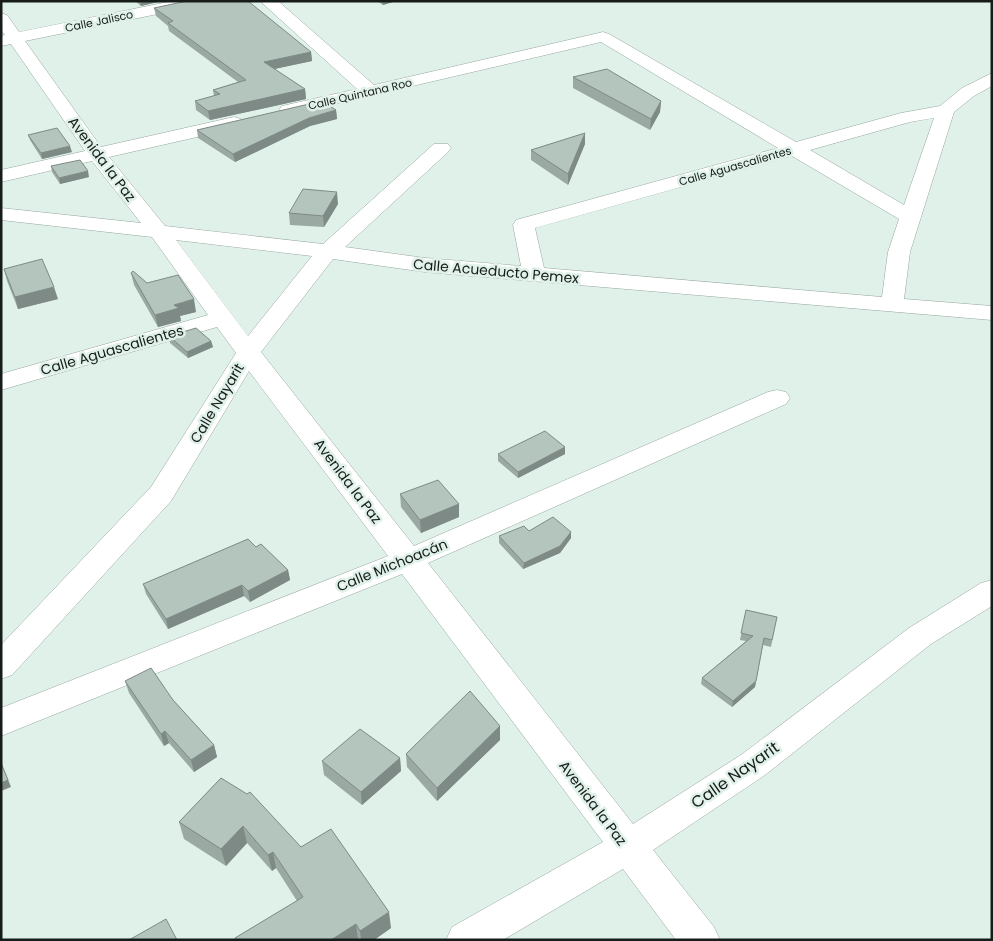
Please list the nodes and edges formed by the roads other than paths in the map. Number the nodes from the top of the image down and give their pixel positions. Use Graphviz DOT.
graph roads {
  1 [pos="197,1"];
  2 [pos="268,1"];
  3 [pos="6,32"];
  4 [pos="992,78"];
  5 [pos="370,91"];
  6 [pos="946,110"];
  7 [pos="266,116"];
  8 [pos="248,120"];
  9 [pos="441,148"];
  10 [pos="796,149"];
  11 [pos="97,156"];
  12 [pos="1,176"];
  13 [pos="1,214"];
  14 [pos="910,217"];
  15 [pos="160,233"];
  16 [pos="327,252"];
  17 [pos="534,275"];
  18 [pos="892,305"];
  19 [pos="992,313"];
  20 [pos="222,318"];
  21 [pos="249,351"];
  22 [pos="1,382"];
  23 [pos="777,398"];
  24 [pos="408,560"];
  25 [pos="992,591"];
  26 [pos="1,666"];
  27 [pos="1,722"];
  28 [pos="627,847"];
  29 [pos="466,940"];
  30 [pos="700,940"];
  1 -- 3 [label="street, Calle Jalisco"];
  2 -- 5 [label="street"];
  3 -- 11 [label="street, Avenida la Paz"];
  4 -- 6 [label="street"];
  5 -- 7 [label="street, Calle Quintana Roo"];
  5 -- 10 [label="street, Calle Quintana Roo"];
  6 -- 10 [label="street, Calle Aguascalientes"];
  6 -- 14 [label="street"];
  8 -- 11 [label="street"];
  9 -- 16 [label="street, Calle Nayarit"];
  10 -- 14 [label="street"];
  10 -- 17 [label="street, Calle Aguascalientes"];
  11 -- 12 [label="street"];
  11 -- 15 [label="street, Avenida la Paz"];
  13 -- 15 [label="street, Calle Acueducto Pemex"];
  14 -- 18 [label="street"];
  15 -- 16 [label="street, Calle Acueducto Pemex"];
  15 -- 20 [label="street, Avenida la Paz"];
  16 -- 17 [label="street, Calle Acueducto Pemex"];
  16 -- 21 [label="street, Calle Nayarit"];
  17 -- 18 [label="street, Calle Acueducto Pemex"];
  18 -- 19 [label="street, Calle Acueducto Pemex"];
  20 -- 21 [label="street, Avenida la Paz"];
  20 -- 22 [label="street, Calle Aguascalientes"];
  21 -- 24 [label="street, Avenida la Paz"];
  21 -- 26 [label="street, Calle Nayarit"];
  23 -- 24 [label="street, Calle Michoacán"];
  24 -- 27 [label="street, Calle Michoacán"];
  24 -- 28 [label="street, Avenida la Paz"];
  25 -- 28 [label="street, Calle Nayarit"];
  28 -- 29 [label="street, Calle Nayarit"];
  28 -- 30 [label="street, Avenida la Paz"];
}
